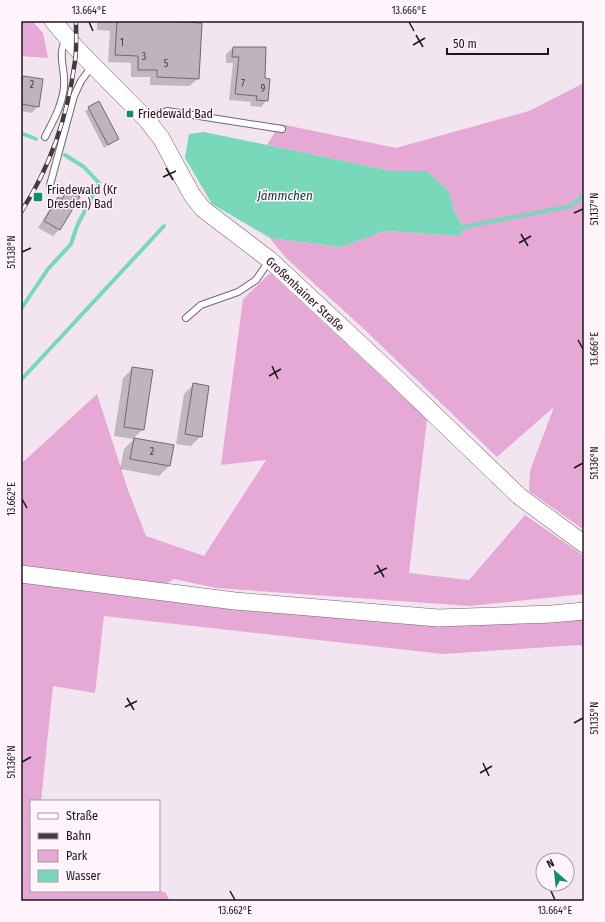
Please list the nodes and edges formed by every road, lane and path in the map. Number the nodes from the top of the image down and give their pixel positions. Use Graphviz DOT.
graph roads {
  1 [pos="53,21"];
  2 [pos="68,38"];
  3 [pos="93,65"];
  4 [pos="147,120"];
  5 [pos="282,129"];
  6 [pos="45,137"];
  7 [pos="50,185"];
  8 [pos="270,260"];
  9 [pos="186,318"];
  10 [pos="584,544"];
  11 [pos="21,574"];
  12 [pos="584,611"];
  1 -- 2 [label="street, Großenhainer Straße"];
  2 -- 3 [label="street, Großenhainer Straße"];
  2 -- 6 [label="lane"];
  3 -- 4 [label="street, Großenhainer Straße"];
  3 -- 7 [label="lane"];
  4 -- 5 [label="lane"];
  4 -- 8 [label="street, Großenhainer Straße"];
  8 -- 9 [label="lane"];
  8 -- 10 [label="street, Großenhainer Straße"];
  11 -- 12 [label="street"];
}
